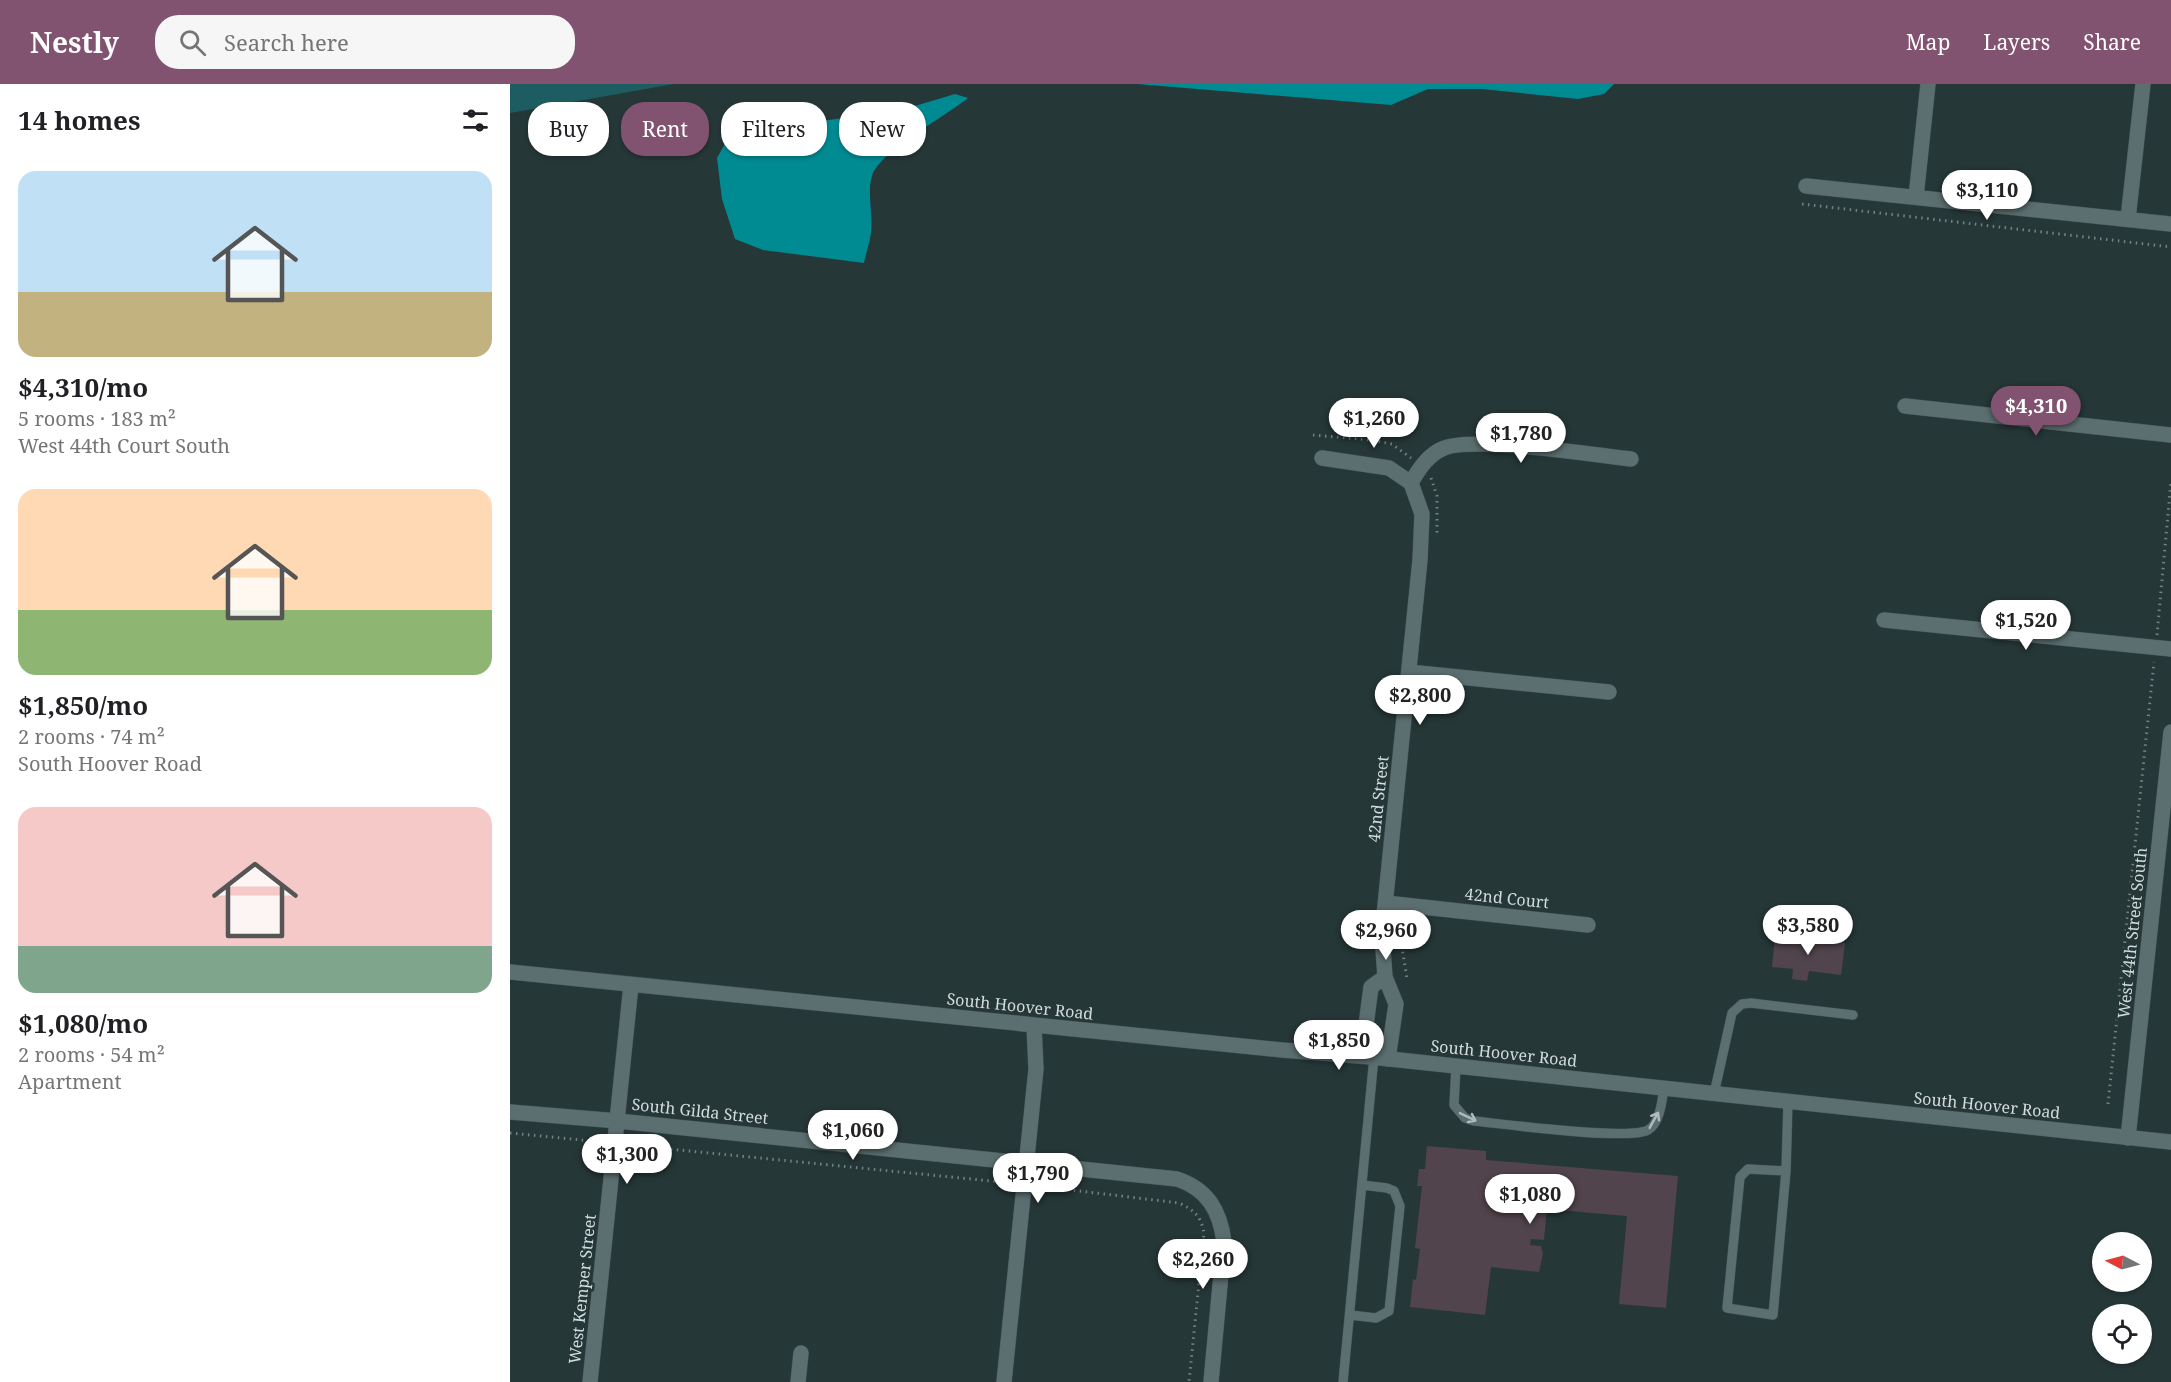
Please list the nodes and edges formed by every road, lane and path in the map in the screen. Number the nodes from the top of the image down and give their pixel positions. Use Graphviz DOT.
graph roads {
  1 [pos="1928,84"];
  2 [pos="2143,84"];
  3 [pos="1806,186"];
  4 [pos="1916,197"];
  5 [pos="1802,204"];
  6 [pos="2128,219"];
  7 [pos="2171,224"];
  8 [pos="2171,246"];
  9 [pos="1905,406"];
  10 [pos="2171,435"];
  11 [pos="1322,458"];
  12 [pos="1631,459"];
  13 [pos="2171,481"];
  14 [pos="1411,483"];
  15 [pos="1884,620"];
  16 [pos="2163,648"];
  17 [pos="1408,672"];
  18 [pos="1609,692"];
  19 [pos="2171,732"];
  20 [pos="2168,788"];
  21 [pos="1386,903"];
  22 [pos="1588,925"];
  23 [pos="510,972"];
  24 [pos="1384,977"];
  25 [pos="631,985"];
  26 [pos="1853,1015"];
  27 [pos="1034,1026"];
  28 [pos="1375,1057"];
  29 [pos="1456,1066"];
  30 [pos="1664,1088"];
  31 [pos="1714,1094"];
  32 [pos="1788,1101"];
  33 [pos="2108,1104"];
  34 [pos="510,1112"];
  35 [pos="618,1120"];
  36 [pos="510,1133"];
  37 [pos="2128,1137"];
  38 [pos="2171,1142"];
  39 [pos="615,1143"];
  40 [pos="1026,1162"];
  41 [pos="1786,1171"];
  42 [pos="1023,1184"];
  43 [pos="1362,1185"];
  44 [pos="1350,1315"];
  45 [pos="801,1353"];
  46 [pos="590,1382"];
  47 [pos="798,1382"];
  48 [pos="1004,1382"];
  49 [pos="1189,1382"];
  50 [pos="1210,1382"];
  51 [pos="1343,1382"];
  1 -- 4 [label="street"];
  2 -- 6 [label="street"];
  3 -- 4 [label="street"];
  4 -- 6 [label="street"];
  5 -- 8 [label="path"];
  6 -- 7 [label="street"];
  9 -- 10 [label="street"];
  11 -- 14 [label="street"];
  12 -- 14 [label="street"];
  13 -- 16 [label="path"];
  14 -- 17 [label="street, 42nd Street"];
  15 -- 16 [label="street"];
  16 -- 33 [label="path"];
  17 -- 18 [label="street"];
  17 -- 21 [label="street, 42nd Street"];
  19 -- 20 [label="street, West 44th Street South"];
  20 -- 37 [label="street, West 44th Street South"];
  21 -- 22 [label="street, 42nd Court"];
  21 -- 24 [label="street, 42nd Street"];
  23 -- 25 [label="street, South Hoover Road"];
  24 -- 28 [label="street"];
  24 -- 28 [label="street, 42nd Street"];
  25 -- 27 [label="street, South Hoover Road"];
  25 -- 35 [label="street, West Kemper Street"];
  26 -- 31 [label="lane"];
  27 -- 28 [label="street, South Hoover Road"];
  27 -- 40 [label="street"];
  28 -- 29 [label="street, South Hoover Road"];
  28 -- 43 [label="lane"];
  29 -- 30 [label="street, South Hoover Road"];
  29 -- 30 [label="lane, one-way"];
  30 -- 31 [label="street, South Hoover Road"];
  31 -- 32 [label="street, South Hoover Road"];
  32 -- 37 [label="street, South Hoover Road"];
  32 -- 41 [label="lane"];
  34 -- 35 [label="street, South Gilda Street"];
  35 -- 39 [label="street, West Kemper Street"];
  35 -- 40 [label="street, South Gilda Street"];
  36 -- 39 [label="path"];
  37 -- 38 [label="street, South Hoover Road"];
  39 -- 42 [label="path"];
  39 -- 46 [label="street, West Kemper Street"];
  40 -- 42 [label="street"];
  40 -- 50 [label="street, South Gilda Street"];
  41 -- 41 [label="lane"];
  42 -- 48 [label="street"];
  42 -- 49 [label="path"];
  43 -- 44 [label="lane"];
  43 -- 44 [label="lane"];
  44 -- 51 [label="lane"];
  45 -- 47 [label="street"];
}
